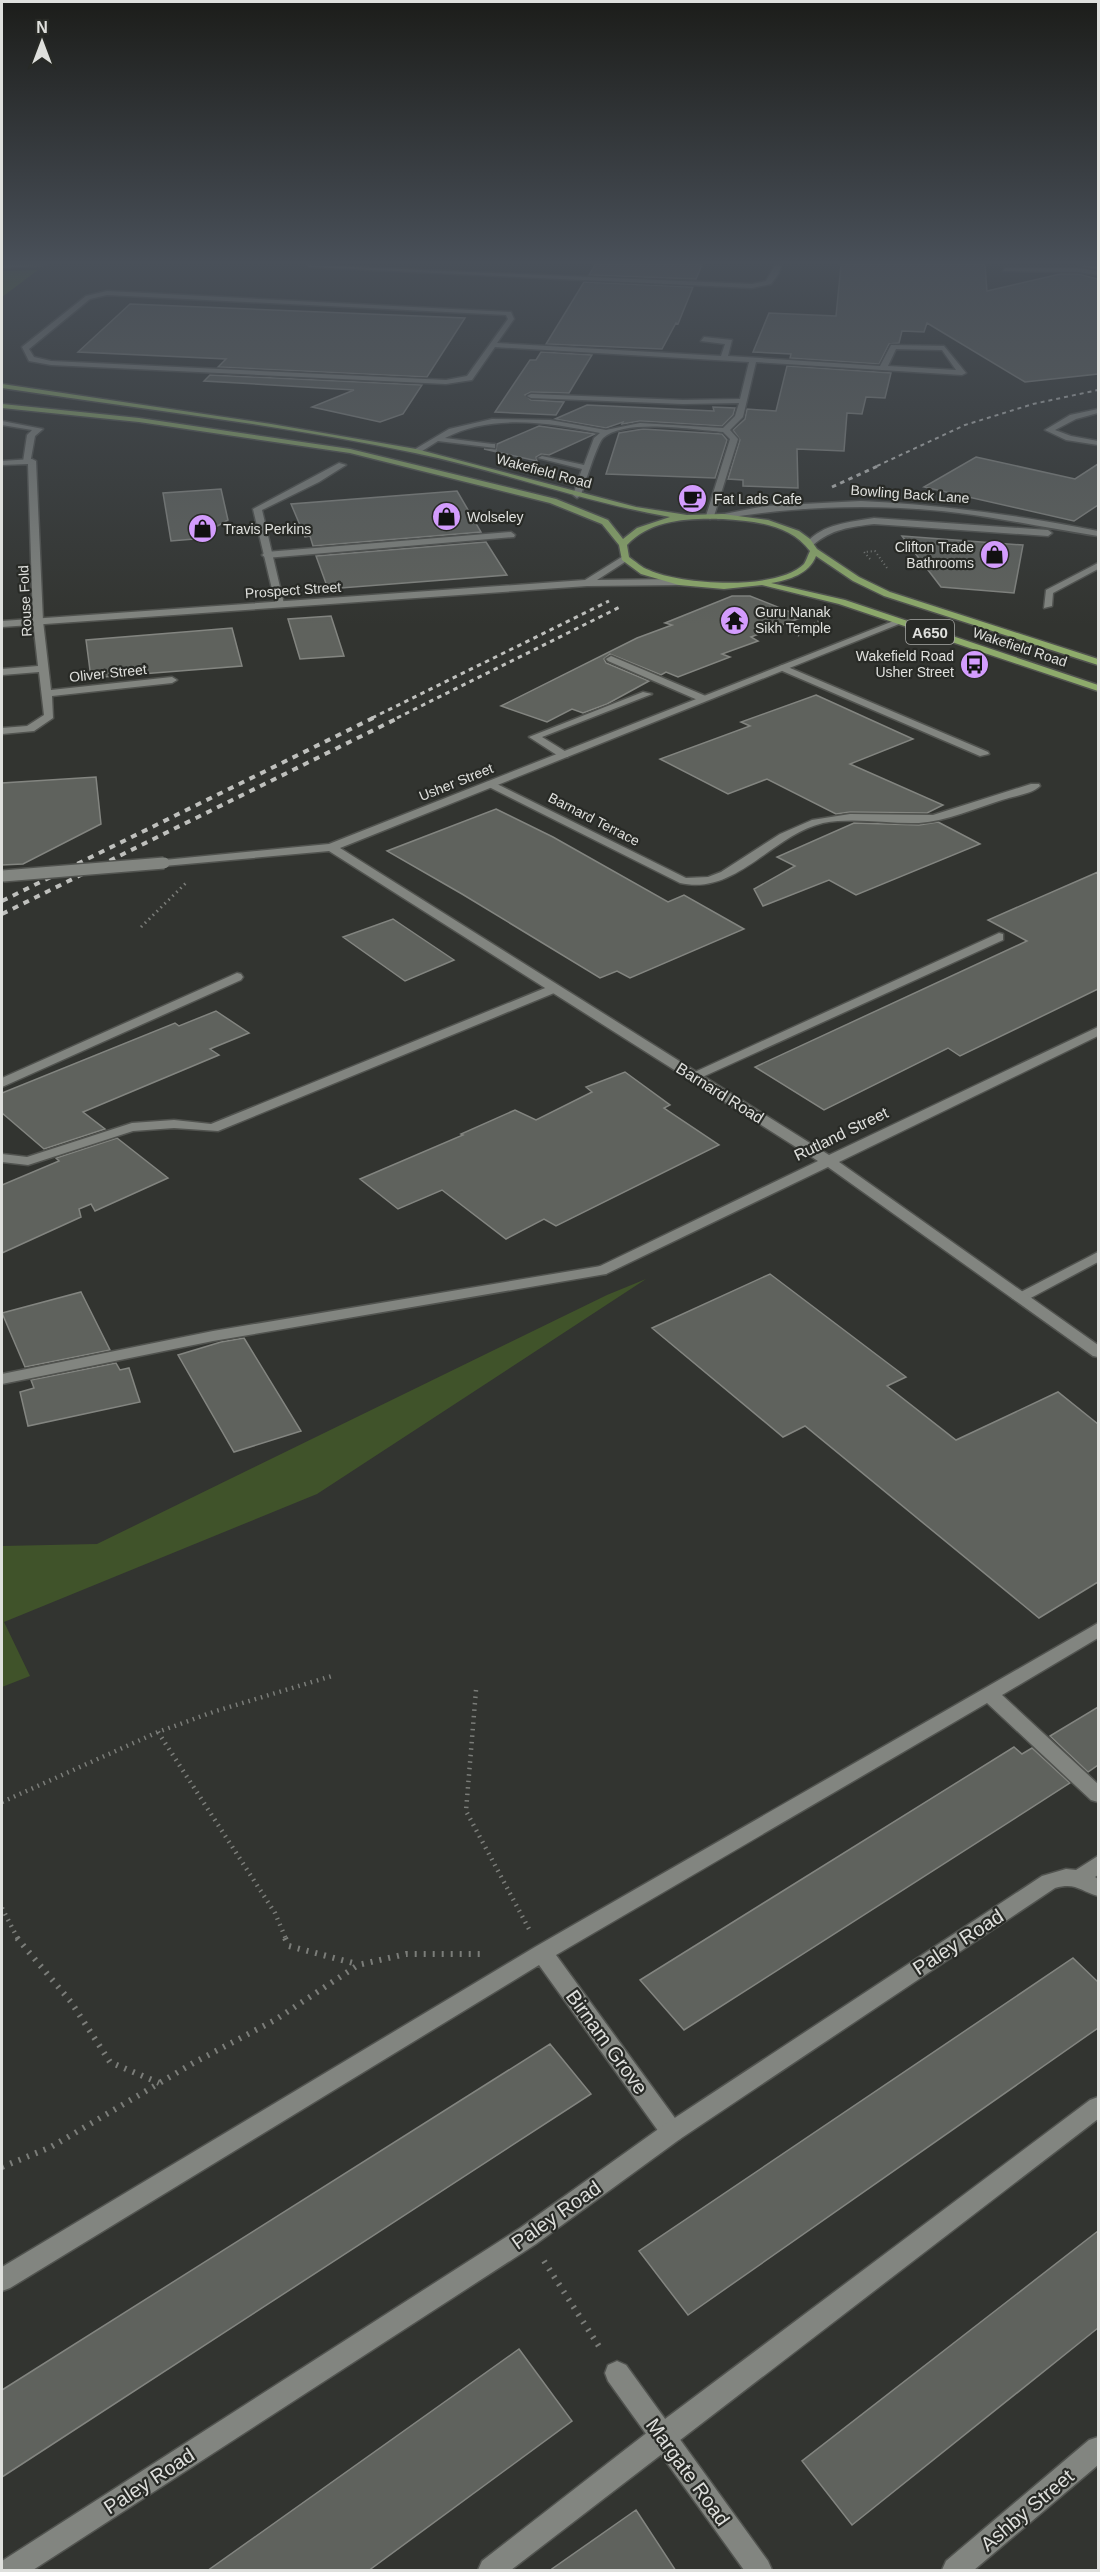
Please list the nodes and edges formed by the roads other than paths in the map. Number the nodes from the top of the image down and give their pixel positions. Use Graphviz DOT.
graph roads {
  1 [pos="747,385"];
  2 [pos="2,386"];
  3 [pos="531,396"];
  4 [pos="743,401"];
  5 [pos="2,406"];
  6 [pos="1098,411"];
  7 [pos="2,423"];
  8 [pos="725,430"];
  9 [pos="605,432"];
  10 [pos="438,439"];
  11 [pos="1098,443"];
  12 [pos="492,446"];
  13 [pos="416,451"];
  14 [pos="542,458"];
  15 [pos="29,462"];
  16 [pos="2,463"];
  17 [pos="342,465"];
  18 [pos="587,468"];
  19 [pos="577,495"];
  20 [pos="714,516"];
  21 [pos="688,518"];
  22 [pos="511,535"];
  23 [pos="1098,536"];
  24 [pos="623,544"];
  25 [pos="812,547"];
  26 [pos="266,555"];
  27 [pos="625,558"];
  28 [pos="1098,566"];
  29 [pos="680,582"];
  30 [pos="587,583"];
  31 [pos="760,583"];
  32 [pos="279,604"];
  33 [pos="1047,606"];
  34 [pos="38,621"];
  35 [pos="899,622"];
  36 [pos="2,624"];
  37 [pos="611,659"];
  38 [pos="1098,662"];
  39 [pos="783,668"];
  40 [pos="43,669"];
  41 [pos="2,672"];
  42 [pos="172,680"];
  43 [pos="1098,688"];
  44 [pos="46,693"];
  45 [pos="647,694"];
  46 [pos="704,699"];
  47 [pos="2,731"];
  48 [pos="984,754"];
  49 [pos="564,755"];
  50 [pos="491,784"];
  51 [pos="1035,786"];
  52 [pos="331,847"];
  53 [pos="2,876"];
  54 [pos="999,937"];
  55 [pos="237,977"];
  56 [pos="555,988"];
  57 [pos="1098,1031"];
  58 [pos="693,1076"];
  59 [pos="2,1083"];
  60 [pos="2,1158"];
  61 [pos="827,1160"];
  62 [pos="1098,1257"];
  63 [pos="1020,1298"];
  64 [pos="1098,1352"];
  65 [pos="2,1379"];
  66 [pos="1098,1630"];
  67 [pos="989,1694"];
  68 [pos="1098,1795"];
  69 [pos="1098,1864"];
  70 [pos="1089,1883"];
  71 [pos="542,1953"];
  72 [pos="1098,2107"];
  73 [pos="672,2132"];
  74 [pos="2,2280"];
  75 [pos="617,2373"];
  76 [pos="662,2437"];
  77 [pos="1098,2449"];
  78 [pos="11,2571"];
  79 [pos="491,2571"];
  80 [pos="759,2571"];
  81 [pos="955,2571"];
  1 -- 4 [label="street"];
  2 -- 13 [label="main road, Wakefield Road / A650"];
  3 -- 4 [label="street"];
  4 -- 8 [label="street"];
  5 -- 24 [label="main road, Wakefield Road"];
  6 -- 11 [label="street"];
  7 -- 15 [label="street, Rouse Fold"];
  8 -- 9 [label="street"];
  8 -- 20 [label="street"];
  9 -- 10 [label="street"];
  9 -- 18 [label="street"];
  10 -- 12 [label="street"];
  10 -- 13 [label="street"];
  13 -- 19 [label="main road, Wakefield Road / A650"];
  14 -- 18 [label="street"];
  15 -- 16 [label="street"];
  15 -- 34 [label="street, Rouse Fold"];
  17 -- 26 [label="street"];
  18 -- 19 [label="street"];
  19 -- 21 [label="main road, Wakefield Road / A650"];
  20 -- 21 [label="main road, A650"];
  20 -- 23 [label="street, Bowling Back Lane"];
  20 -- 25 [label="main road, A650"];
  21 -- 24 [label="main road, A650"];
  22 -- 26 [label="street"];
  23 -- 25 [label="street, Bowling Back Lane"];
  24 -- 27 [label="main road"];
  25 -- 31 [label="main road, A650"];
  25 -- 38 [label="main road, Wakefield Road / A650"];
  26 -- 32 [label="street"];
  27 -- 29 [label="main road, A650"];
  27 -- 30 [label="street, Prospect Street"];
  28 -- 33 [label="street"];
  29 -- 30 [label="street, Prospect Street"];
  29 -- 31 [label="main road, A650"];
  30 -- 32 [label="street, Prospect Street"];
  31 -- 35 [label="main road, Wakefield Road / A650"];
  32 -- 34 [label="street, Prospect Street"];
  34 -- 36 [label="street, Prospect Street"];
  34 -- 40 [label="street, Rouse Fold"];
  35 -- 39 [label="street, Usher Street"];
  35 -- 43 [label="main road, Wakefield Road / A650"];
  37 -- 46 [label="street"];
  39 -- 46 [label="street, Usher Street"];
  39 -- 48 [label="street"];
  40 -- 41 [label="street"];
  40 -- 44 [label="street, Rouse Fold"];
  42 -- 44 [label="street, Oliver Street"];
  44 -- 47 [label="street, Rouse Fold"];
  45 -- 49 [label="street"];
  46 -- 49 [label="street, Usher Street"];
  49 -- 50 [label="street, Usher Street"];
  50 -- 51 [label="street, Barnard Terrace"];
  50 -- 52 [label="street, Usher Street"];
  52 -- 53 [label="street, Usher Street, bridge"];
  52 -- 56 [label="street, Barnard Road"];
  54 -- 58 [label="street"];
  55 -- 59 [label="street"];
  56 -- 58 [label="street, Barnard Road"];
  56 -- 60 [label="street"];
  57 -- 61 [label="street, Rutland Street"];
  58 -- 61 [label="street, Barnard Road"];
  61 -- 63 [label="street, Barnard Road"];
  61 -- 65 [label="street, Rutland Street"];
  62 -- 63 [label="street"];
  63 -- 64 [label="street, Barnard Road"];
  66 -- 67 [label="street"];
  67 -- 68 [label="street"];
  67 -- 71 [label="street"];
  69 -- 70 [label="street, Paley Road"];
  70 -- 73 [label="street, Paley Road"];
  71 -- 73 [label="street, Birnam Grove"];
  71 -- 74 [label="street"];
  72 -- 76 [label="street"];
  73 -- 78 [label="street, Paley Road"];
  75 -- 76 [label="street, Margate Road"];
  76 -- 79 [label="street"];
  76 -- 80 [label="street, Margate Road"];
  77 -- 81 [label="street, Ashby Street"];
}
